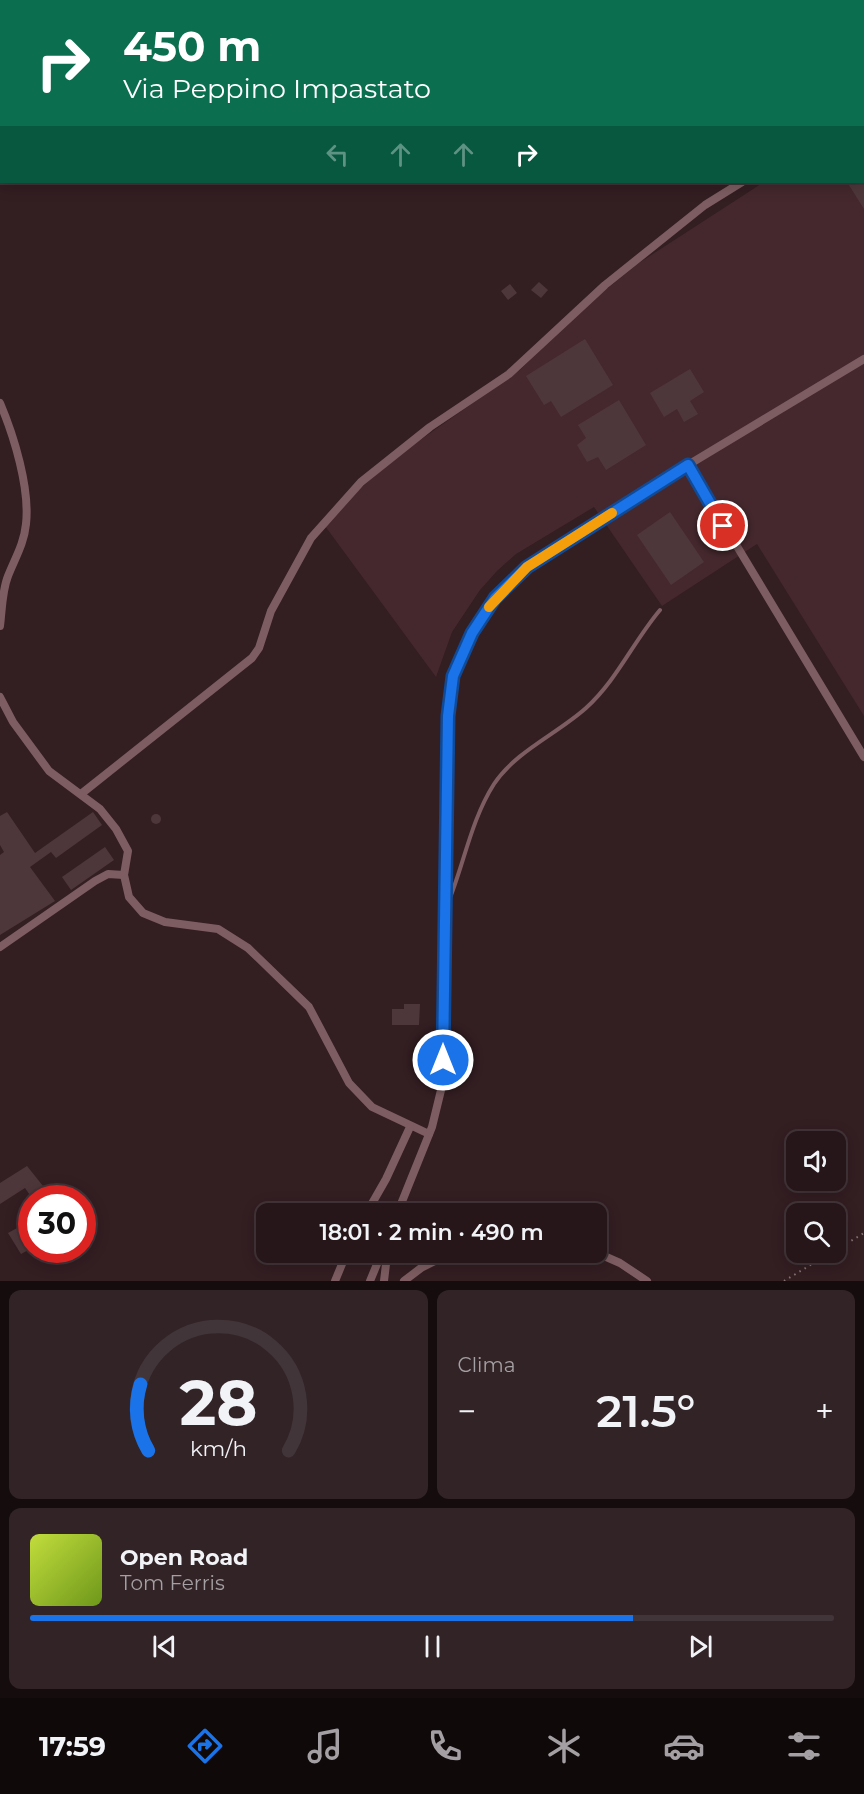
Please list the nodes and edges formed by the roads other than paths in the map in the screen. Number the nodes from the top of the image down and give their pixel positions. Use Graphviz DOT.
graph roads {
  1 [pos="740,183"];
  2 [pos="864,359"];
  3 [pos="0,403"];
  4 [pos="688,465"];
  5 [pos="660,610"];
  6 [pos="0,626"];
  7 [pos="0,697"];
  8 [pos="864,757"];
  9 [pos="81,794"];
  10 [pos="124,875"];
  11 [pos="444,910"];
  12 [pos="0,947"];
  13 [pos="410,1127"];
  14 [pos="429,1134"];
  15 [pos="372,1203"];
  16 [pos="402,1203"];
  17 [pos="607,1257"];
  18 [pos="342,1263"];
  19 [pos="377,1263"];
  20 [pos="386,1263"];
  21 [pos="432,1263"];
  22 [pos="335,1281"];
  23 [pos="370,1281"];
  24 [pos="384,1281"];
  25 [pos="404,1281"];
  26 [pos="647,1281"];
  1 -- 9 [label="street"];
  2 -- 4 [label="street"];
  3 -- 6 [label="street"];
  4 -- 8 [label="street"];
  4 -- 11 [label="street"];
  5 -- 11 [label="lane"];
  7 -- 9 [label="street"];
  9 -- 10 [label="street"];
  10 -- 12 [label="street"];
  10 -- 13 [label="street"];
  11 -- 14 [label="street"];
  13 -- 14 [label="street"];
  13 -- 15 [label="street"];
  14 -- 16 [label="street"];
  17 -- 26 [label="street"];
  18 -- 22 [label="street"];
  19 -- 23 [label="street"];
  20 -- 24 [label="street"];
  21 -- 25 [label="street"];
}
